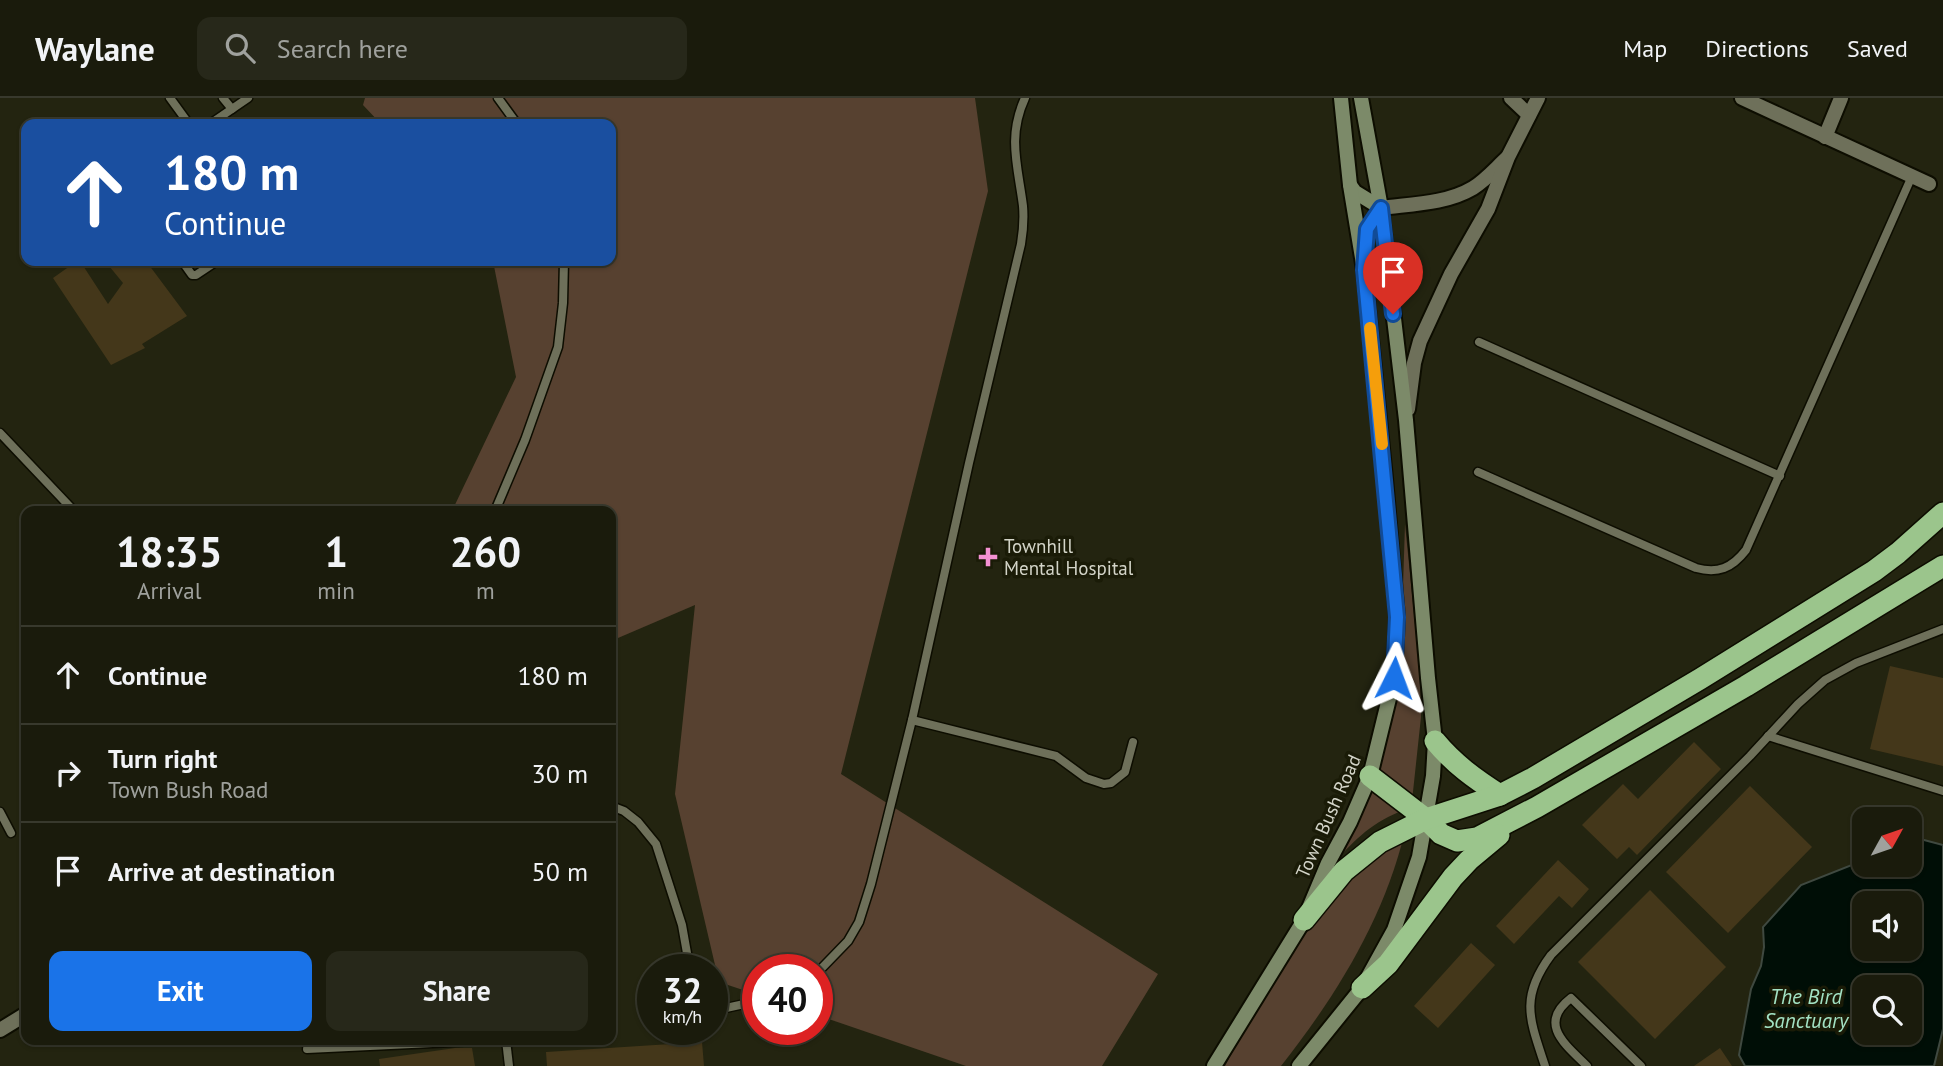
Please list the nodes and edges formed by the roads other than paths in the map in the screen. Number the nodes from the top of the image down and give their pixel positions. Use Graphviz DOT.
graph roads {
  1 [pos="170,98"];
  2 [pos="223,98"];
  3 [pos="248,98"];
  4 [pos="498,98"];
  5 [pos="1025,98"];
  6 [pos="1341,98"];
  7 [pos="1361,98"];
  8 [pos="1511,98"];
  9 [pos="1538,98"];
  10 [pos="1741,98"];
  11 [pos="1841,98"];
  12 [pos="232,109"];
  13 [pos="1529,115"];
  14 [pos="185,119"];
  15 [pos="217,119"];
  16 [pos="513,119"];
  17 [pos="1825,137"];
  18 [pos="1508,157"];
  19 [pos="1912,176"];
  20 [pos="1929,184"];
  21 [pos="1349,186"];
  22 [pos="1381,208"];
  23 [pos="186,266"];
  24 [pos="210,266"];
  25 [pos="564,266"];
  26 [pos="1364,270"];
  27 [pos="1479,342"];
  28 [pos="1406,421"];
  29 [pos="0,433"];
  30 [pos="1478,472"];
  31 [pos="1780,476"];
  32 [pos="69,506"];
  33 [pos="497,506"];
  34 [pos="1943,513"];
  35 [pos="1943,566"];
  36 [pos="1943,629"];
  37 [pos="912,720"];
  38 [pos="1768,736"];
  39 [pos="1435,741"];
  40 [pos="1133,742"];
  41 [pos="1370,776"];
  42 [pos="1943,790"];
  43 [pos="1500,795"];
  44 [pos="1537,807"];
  45 [pos="616,808"];
  46 [pos="0,812"];
  47 [pos="1426,819"];
  48 [pos="11,833"];
  49 [pos="1304,920"];
  50 [pos="687,954"];
  51 [pos="833,956"];
  52 [pos="1362,988"];
  53 [pos="21,1017"];
  54 [pos="0,1030"];
  55 [pos="391,1045"];
  56 [pos="507,1045"];
  57 [pos="307,1049"];
  58 [pos="1214,1064"];
  59 [pos="509,1066"];
  60 [pos="1300,1066"];
  61 [pos="1545,1066"];
  62 [pos="1587,1066"];
  63 [pos="1641,1066"];
  1 -- 14 [label="lane"];
  2 -- 12 [label="lane"];
  3 -- 12 [label="lane"];
  4 -- 16 [label="lane"];
  5 -- 37 [label="lane"];
  6 -- 21 [label="street, Town Bush Road"];
  7 -- 22 [label="street"];
  8 -- 13 [label="street"];
  9 -- 13 [label="street"];
  10 -- 17 [label="street"];
  11 -- 17 [label="street"];
  12 -- 15 [label="lane"];
  13 -- 18 [label="street"];
  17 -- 19 [label="street"];
  18 -- 22 [label="street"];
  18 -- 28 [label="street"];
  19 -- 20 [label="street"];
  19 -- 31 [label="lane"];
  21 -- 22 [label="street"];
  21 -- 26 [label="street, Town Bush Road"];
  22 -- 26 [label="street"];
  22 -- 28 [label="street"];
  23 -- 24 [label="lane"];
  25 -- 33 [label="lane"];
  26 -- 41 [label="street, Town Bush Road"];
  27 -- 31 [label="lane"];
  28 -- 39 [label="street"];
  29 -- 32 [label="lane"];
  30 -- 31 [label="lane"];
  34 -- 43 [label="highway"];
  35 -- 44 [label="highway"];
  36 -- 38 [label="lane"];
  37 -- 40 [label="lane"];
  37 -- 51 [label="lane"];
  38 -- 42 [label="lane"];
  38 -- 61 [label="lane"];
  39 -- 43 [label="highway"];
  39 -- 47 [label="street"];
  41 -- 47 [label="highway"];
  41 -- 49 [label="street, Town Bush Road"];
  43 -- 47 [label="highway"];
  44 -- 47 [label="highway"];
  44 -- 52 [label="highway"];
  45 -- 50 [label="lane"];
  46 -- 48 [label="lane"];
  47 -- 49 [label="highway"];
  47 -- 52 [label="street"];
  49 -- 58 [label="street, Town Bush Road"];
  52 -- 60 [label="street"];
  53 -- 54 [label="street"];
  55 -- 57 [label="lane"];
  56 -- 59 [label="lane"];
  62 -- 63 [label="lane"];
}
